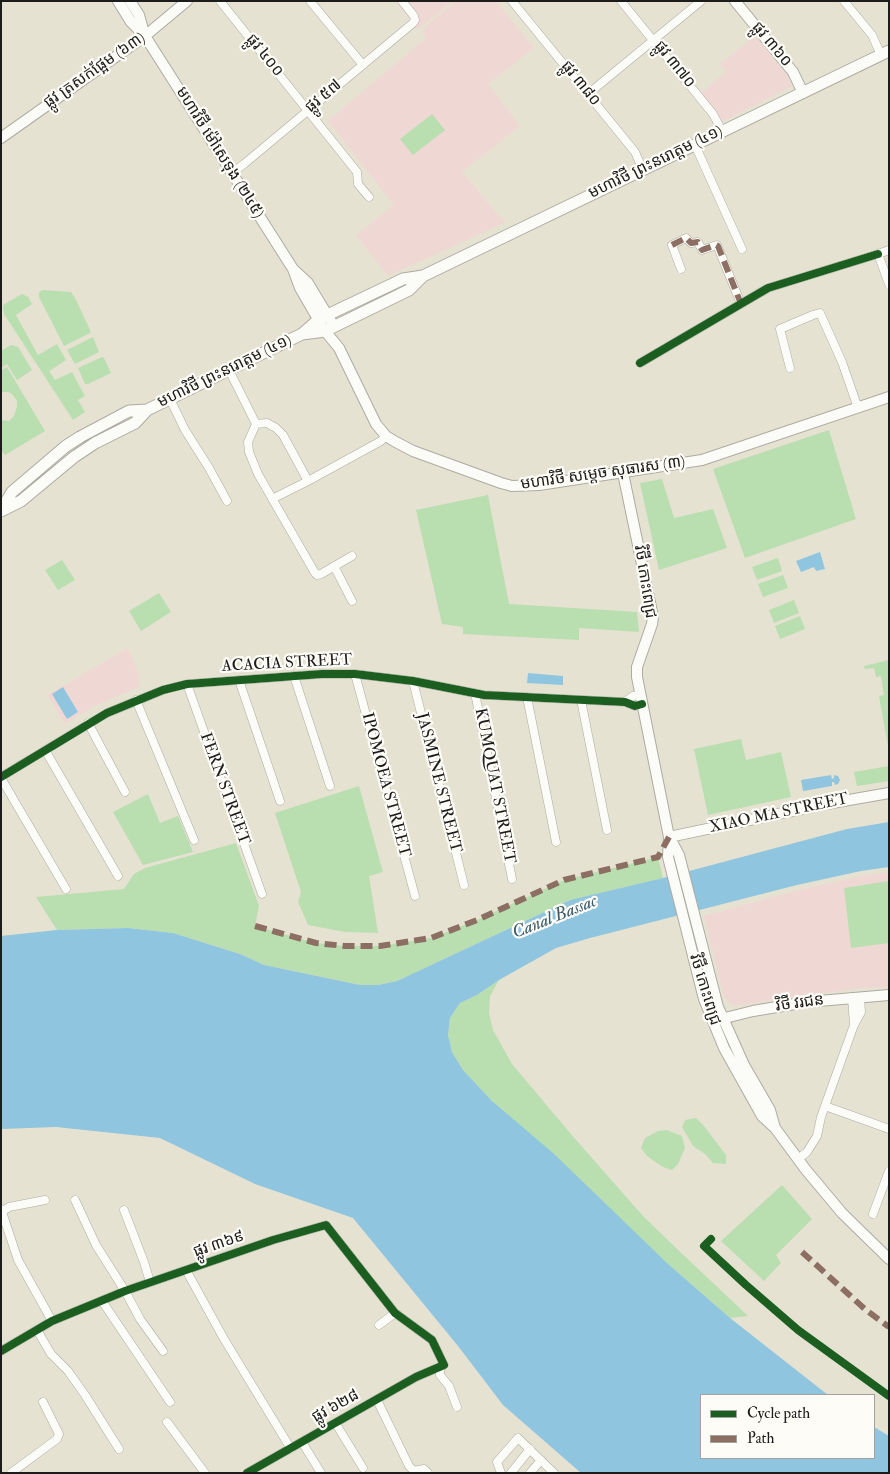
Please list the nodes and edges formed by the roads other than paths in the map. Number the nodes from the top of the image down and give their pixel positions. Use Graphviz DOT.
graph roads {
  1 [pos="118,1"];
  2 [pos="130,1"];
  3 [pos="187,1"];
  4 [pos="220,1"];
  5 [pos="310,1"];
  6 [pos="402,1"];
  7 [pos="512,1"];
  8 [pos="621,1"];
  9 [pos="701,1"];
  10 [pos="735,1"];
  11 [pos="844,1"];
  12 [pos="145,36"];
  13 [pos="653,40"];
  14 [pos="885,53"];
  15 [pos="363,65"];
  16 [pos="803,92"];
  17 [pos="588,94"];
  18 [pos="309,110"];
  19 [pos="722,131"];
  20 [pos="1,138"];
  21 [pos="695,144"];
  22 [pos="643,170"];
  23 [pos="232,173"];
  24 [pos="369,197"];
  25 [pos="742,249"];
  26 [pos="889,250"];
  27 [pos="878,254"];
  28 [pos="681,270"];
  29 [pos="423,276"];
  30 [pos="889,284"];
  31 [pos="741,304"];
  32 [pos="323,317"];
  33 [pos="330,329"];
  34 [pos="302,334"];
  35 [pos="640,363"];
  36 [pos="790,368"];
  37 [pos="229,370"];
  38 [pos="889,397"];
  39 [pos="170,399"];
  40 [pos="858,408"];
  41 [pos="256,424"];
  42 [pos="386,436"];
  43 [pos="624,473"];
  44 [pos="308,481"];
  45 [pos="272,499"];
  46 [pos="227,501"];
  47 [pos="1,511"];
  48 [pos="352,556"];
  49 [pos="334,566"];
  50 [pos="352,601"];
  51 [pos="355,674"];
  52 [pos="294,676"];
  53 [pos="239,680"];
  54 [pos="413,681"];
  55 [pos="186,684"];
  56 [pos="475,694"];
  57 [pos="527,697"];
  58 [pos="641,699"];
  59 [pos="136,700"];
  60 [pos="581,700"];
  61 [pos="88,723"];
  62 [pos="45,750"];
  63 [pos="1,778"];
  64 [pos="330,786"];
  65 [pos="125,792"];
  66 [pos="889,793"];
  67 [pos="280,801"];
  68 [pos="607,830"];
  69 [pos="669,837"];
  70 [pos="194,840"];
  71 [pos="556,842"];
  72 [pos="118,876"];
  73 [pos="512,879"];
  74 [pos="464,885"];
  75 [pos="66,889"];
  76 [pos="262,894"];
  77 [pos="415,896"];
  78 [pos="889,995"];
  79 [pos="856,997"];
  80 [pos="717,1020"];
  81 [pos="825,1106"];
  82 [pos="889,1130"];
  83 [pos="798,1159"];
  84 [pos="889,1171"];
  85 [pos="45,1200"];
  86 [pos="75,1200"];
  87 [pos="2,1210"];
  88 [pos="124,1210"];
  89 [pos="873,1214"];
  90 [pos="889,1259"];
  91 [pos="186,1270"];
  92 [pos="150,1282"];
  93 [pos="125,1291"];
  94 [pos="102,1301"];
  95 [pos="395,1313"];
  96 [pos="52,1321"];
  97 [pos="379,1325"];
  98 [pos="37,1330"];
  99 [pos="1,1351"];
  100 [pos="163,1351"];
  101 [pos="440,1367"];
  102 [pos="377,1400"];
  103 [pos="43,1402"];
  104 [pos="170,1402"];
  105 [pos="457,1407"];
  106 [pos="167,1422"];
  107 [pos="336,1424"];
  108 [pos="302,1442"];
  109 [pos="291,1448"];
  110 [pos="120,1449"];
  111 [pos="530,1449"];
  112 [pos="541,1460"];
  113 [pos="364,1468"];
  114 [pos="248,1472"];
  115 [pos="11,1473"];
  116 [pos="205,1473"];
  117 [pos="321,1473"];
  118 [pos="428,1473"];
  119 [pos="501,1473"];
  120 [pos="511,1473"];
  121 [pos="530,1473"];
  122 [pos="554,1473"];
  1 -- 12 [label="main road, មហាវិថី ម៉ៅសេទុង (២៤៥)"];
  2 -- 12 [label="main road, មហាវិថី ម៉ៅសេទុង (២៤៥)"];
  3 -- 12 [label="main road, ផ្លូវ ត្រសក់ផ្អែម (៦៣)"];
  4 -- 18 [label="street, ផ្លូវ ៤០០"];
  5 -- 15 [label="street"];
  6 -- 15 [label="street, ផ្លូវ ៥៧"];
  7 -- 17 [label="street, ផ្លូវ ៣៨០"];
  8 -- 13 [label="street, ផ្លូវ ៣៧០"];
  9 -- 13 [label="street"];
  10 -- 16 [label="main road, ផ្លូវ ៣៦០"];
  11 -- 14 [label="street"];
  12 -- 20 [label="main road, ផ្លូវ ត្រសក់ផ្អែម (៦៣)"];
  12 -- 23 [label="main road, មហាវិថី ម៉ៅសេទុង (២៤៥)"];
  13 -- 17 [label="street"];
  13 -- 19 [label="street, ផ្លូវ ៣៧០"];
  14 -- 16 [label="main road, មហាវិថី ព្រះនរោត្តម (៤១)"];
  15 -- 18 [label="street, ផ្លូវ ៥៧"];
  16 -- 19 [label="main road, មហាវិថី ព្រះនរោត្តម (៤១)"];
  17 -- 22 [label="street, ផ្លូវ ៣៨០"];
  18 -- 23 [label="street, ផ្លូវ ៥៧"];
  18 -- 24 [label="street, ផ្លូវ ៤០០"];
  19 -- 21 [label="main road, មហាវិថី ព្រះនរោត្តម (៤១)"];
  21 -- 22 [label="main road, មហាវិថី ព្រះនរោត្តម (៤១)"];
  21 -- 25 [label="street"];
  22 -- 29 [label="main road, មហាវិថី ព្រះនរោត្តម (៤១)"];
  23 -- 32 [label="main road, មហាវិថី ម៉ៅសេទុង (២៤៥)"];
  26 -- 27 [label="street"];
  27 -- 30 [label="street"];
  27 -- 31 [label="street"];
  28 -- 31 [label="street"];
  29 -- 32 [label="main road, មហាវិថី ព្រះនរោត្តម (៤១)"];
  29 -- 33 [label="main road, មហាវិថី ព្រះនរោត្តម (៤១)"];
  31 -- 35 [label="street"];
  32 -- 33 [label="main road, មហាវិថី ម៉ៅសេទុង (២៤៥)"];
  32 -- 34 [label="main road, មហាវិថី ព្រះនរោត្តម (៤១)"];
  33 -- 34 [label="main road, មហាវិថី ព្រះនរោត្តម (៤១)"];
  33 -- 42 [label="main road, មហាវិថី សម្តេច សុធារស (៣)"];
  34 -- 37 [label="main road, មហាវិថី ព្រះនរោត្តម (៤១)"];
  36 -- 40 [label="street"];
  37 -- 39 [label="main road, មហាវិថី ព្រះនរោត្តម (៤១)"];
  37 -- 41 [label="street"];
  38 -- 40 [label="main road, មហាវិថី សម្តេច សុធារស (៣)"];
  39 -- 46 [label="street"];
  39 -- 47 [label="main road, មហាវិថី ព្រះនរោត្តម (៤១)"];
  40 -- 43 [label="main road, មហាវិថី សម្តេច សុធារស (៣)"];
  41 -- 44 [label="street"];
  41 -- 45 [label="street"];
  42 -- 43 [label="main road, មហាវិថី សម្តេច សុធារស (៣)"];
  42 -- 44 [label="street"];
  43 -- 58 [label="main road, វិថី កោះពេជ្រ"];
  44 -- 45 [label="street"];
  45 -- 49 [label="street"];
  48 -- 49 [label="street"];
  49 -- 50 [label="street"];
  51 -- 52 [label="street, ACACIA STREET"];
  51 -- 54 [label="street, ACACIA STREET"];
  51 -- 77 [label="street, IPOMOEA STREET"];
  52 -- 53 [label="street, ACACIA STREET"];
  52 -- 64 [label="street"];
  53 -- 55 [label="street, ACACIA STREET"];
  53 -- 67 [label="street"];
  54 -- 56 [label="street, ACACIA STREET"];
  54 -- 74 [label="street, JASMINE STREET"];
  55 -- 59 [label="street, ACACIA STREET"];
  55 -- 76 [label="street, FERN STREET"];
  56 -- 57 [label="street, ACACIA STREET"];
  56 -- 73 [label="street, KUMQUAT STREET"];
  57 -- 60 [label="street, ACACIA STREET"];
  57 -- 71 [label="street"];
  58 -- 60 [label="street, ACACIA STREET"];
  58 -- 69 [label="main road, វិថី កោះពេជ្រ"];
  59 -- 61 [label="street, ACACIA STREET"];
  59 -- 70 [label="street"];
  60 -- 68 [label="street"];
  61 -- 62 [label="street, ACACIA STREET"];
  61 -- 65 [label="street"];
  62 -- 63 [label="street, ACACIA STREET"];
  62 -- 72 [label="street"];
  63 -- 75 [label="street"];
  66 -- 69 [label="main road, XIAO MA STREET"];
  69 -- 80 [label="main road, វិថី កោះពេជ្រ"];
  69 -- 80 [label="main road, វិថី កោះពេជ្រ"];
  78 -- 79 [label="main road, វិថី វរជន"];
  79 -- 80 [label="main road, វិថី វរជន"];
  79 -- 81 [label="street"];
  80 -- 83 [label="main road, វិថី កោះពេជ្រ"];
  81 -- 82 [label="street"];
  81 -- 83 [label="street"];
  83 -- 90 [label="main road, វិថី កោះពេជ្រ"];
  84 -- 89 [label="street"];
  85 -- 87 [label="street"];
  86 -- 93 [label="street"];
  87 -- 96 [label="street"];
  88 -- 92 [label="street"];
  91 -- 92 [label="street, ផ្លូវ ៣៦៩"];
  91 -- 95 [label="street, ផ្លូវ ៣៦៩"];
  91 -- 109 [label="street"];
  92 -- 93 [label="street, ផ្លូវ ៣៦៩"];
  93 -- 94 [label="street, ផ្លូវ ៣៦៩"];
  93 -- 100 [label="street"];
  94 -- 96 [label="street, ផ្លូវ ៣៦៩"];
  94 -- 104 [label="street"];
  95 -- 97 [label="street"];
  95 -- 101 [label="street, ផ្លូវ ៣៦៩"];
  96 -- 98 [label="street, ផ្លូវ ៣៦៩"];
  98 -- 99 [label="street, ផ្លូវ ៣៦៩"];
  98 -- 110 [label="street"];
  101 -- 102 [label="street, ផ្លូវ ៦២៨"];
  101 -- 105 [label="street"];
  102 -- 107 [label="street, ផ្លូវ ៦២៨"];
  102 -- 118 [label="street"];
  103 -- 115 [label="street"];
  106 -- 116 [label="street"];
  107 -- 108 [label="street, ផ្លូវ ៦២៨"];
  107 -- 113 [label="street"];
  108 -- 109 [label="street, ផ្លូវ ៦២៨"];
  108 -- 117 [label="street"];
  109 -- 114 [label="street, ផ្លូវ ៦២៨"];
  111 -- 112 [label="street"];
  111 -- 119 [label="street"];
  111 -- 120 [label="street"];
  112 -- 121 [label="street"];
  112 -- 122 [label="street"];
}
